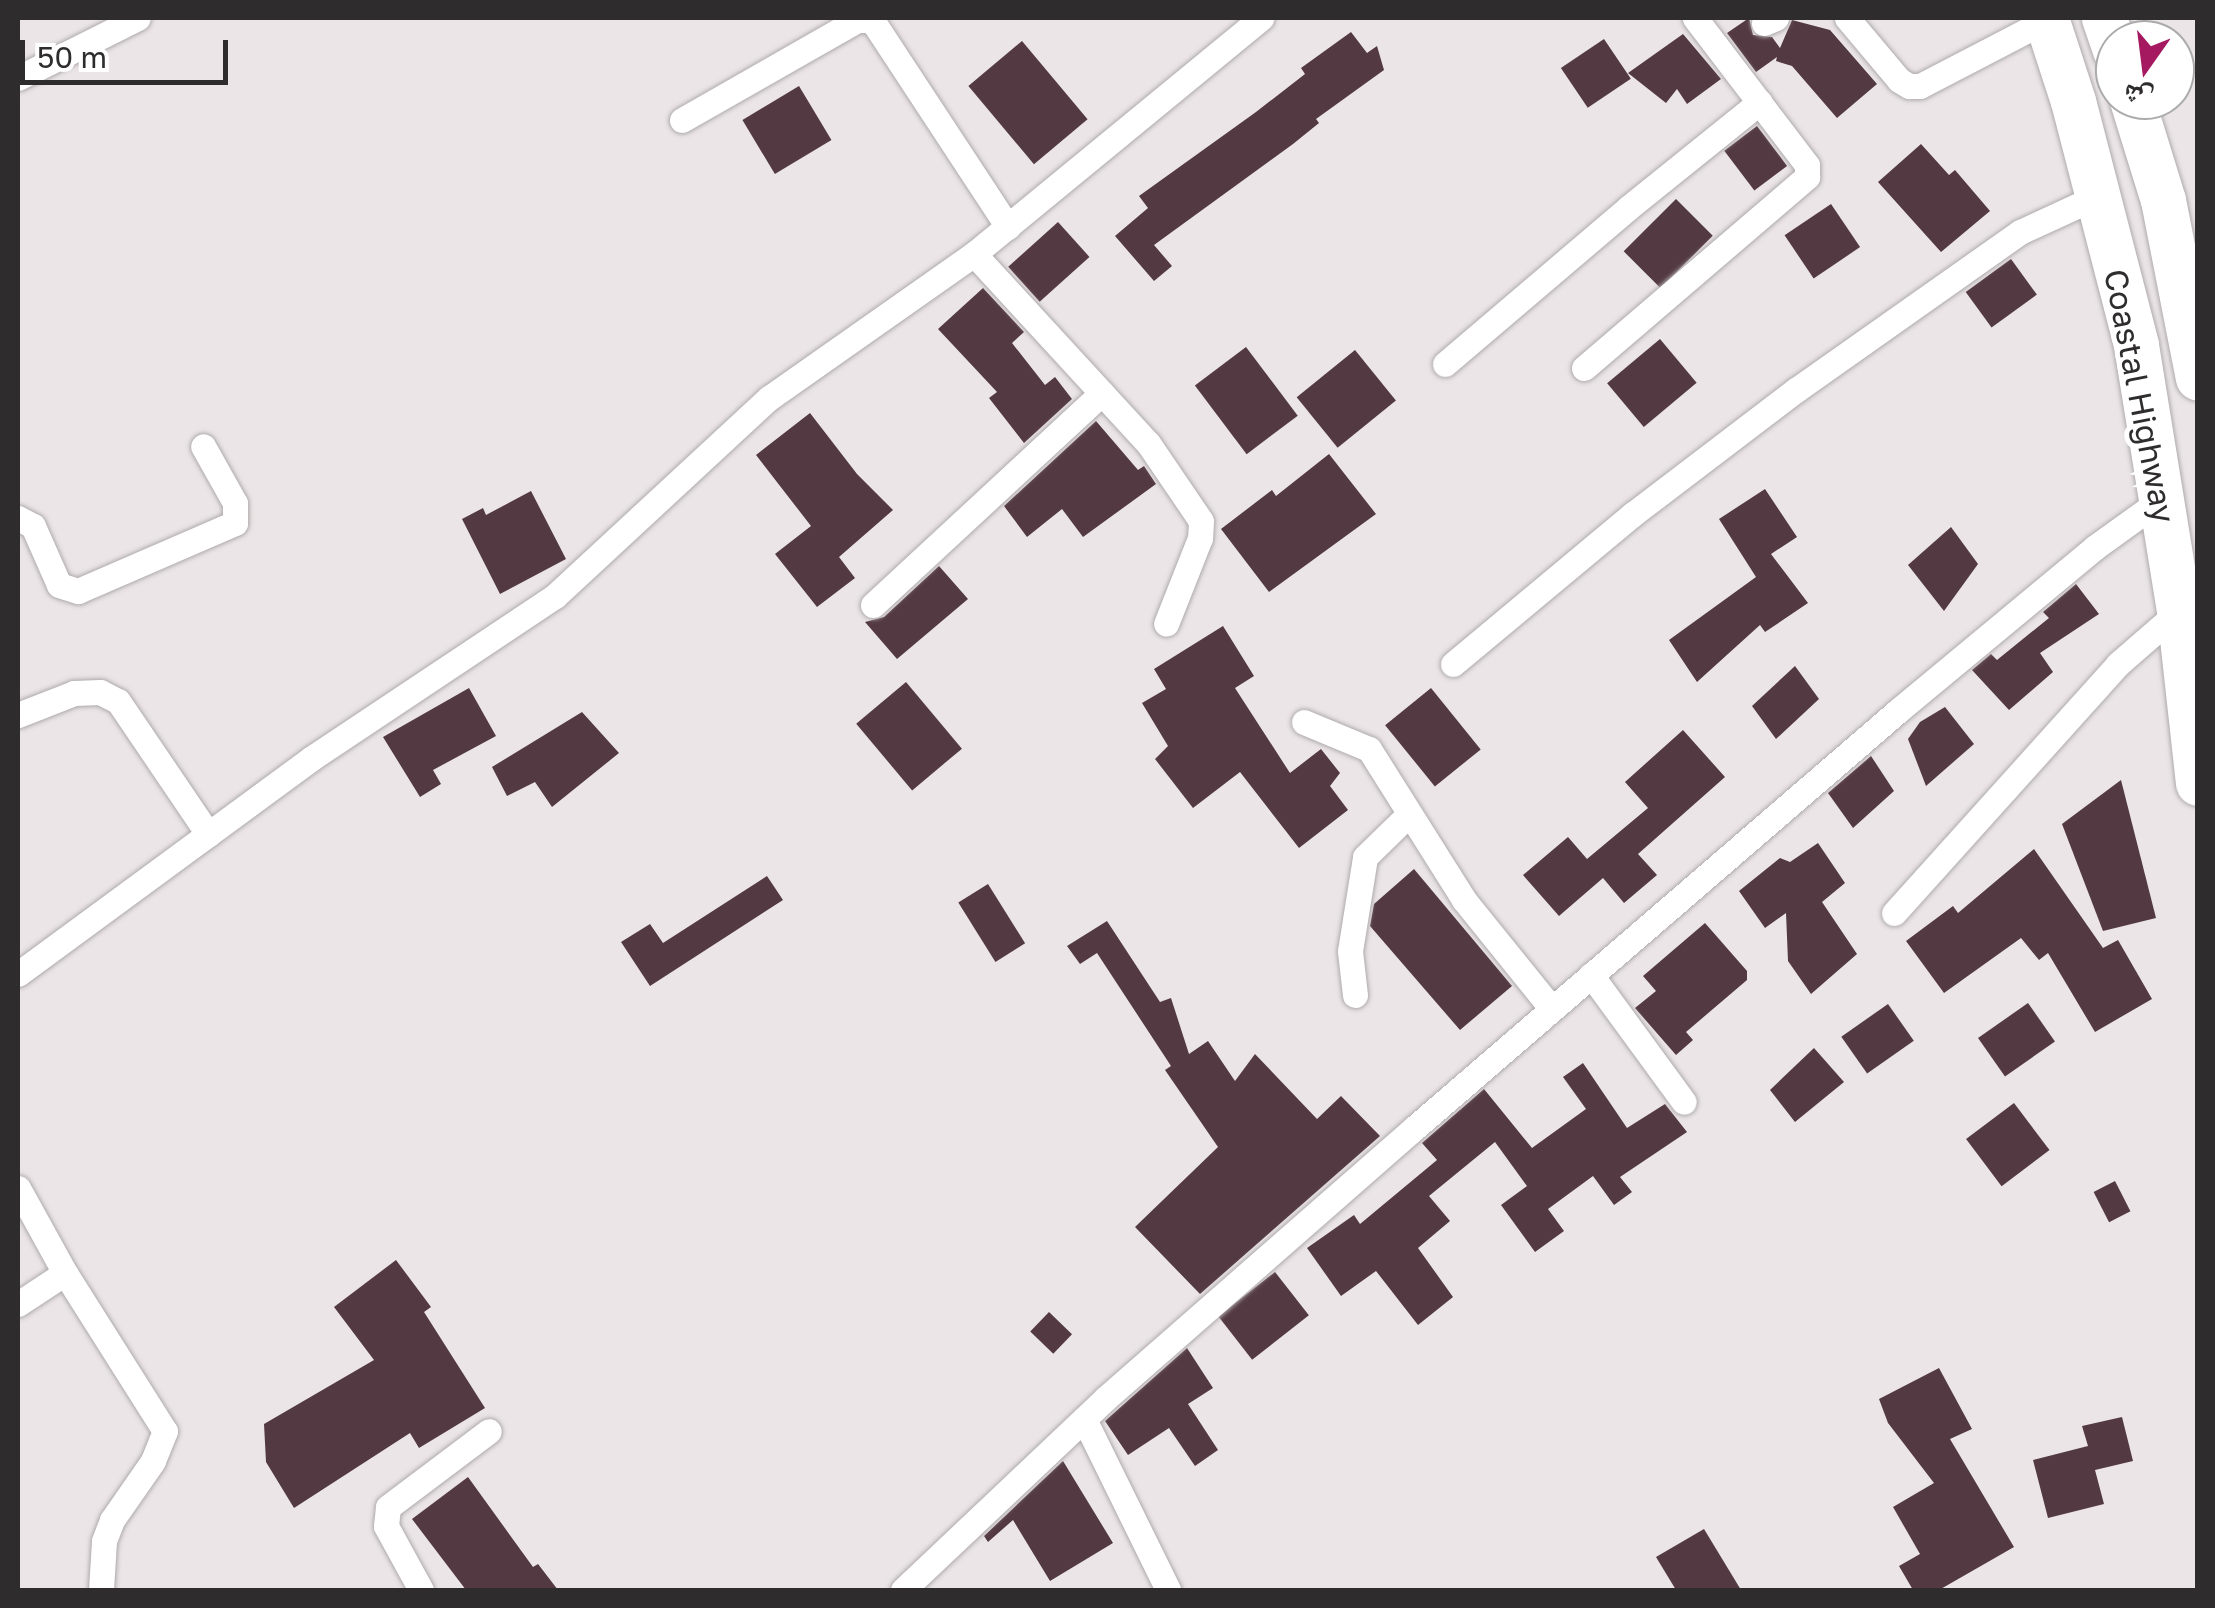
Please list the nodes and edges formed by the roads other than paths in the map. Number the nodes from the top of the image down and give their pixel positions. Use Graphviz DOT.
graph roads {
  1 [pos="138,18"];
  2 [pos="1261,18"];
  3 [pos="1695,18"];
  4 [pos="1847,18"];
  5 [pos="2046,18"];
  6 [pos="18,78"];
  7 [pos="1760,102"];
  8 [pos="682,120"];
  9 [pos="2138,120"];
  10 [pos="2096,196"];
  11 [pos="1008,227"];
  12 [pos="974,254"];
  13 [pos="1445,364"];
  14 [pos="1584,368"];
  15 [pos="2198,378"];
  16 [pos="1102,393"];
  17 [pos="203,446"];
  18 [pos="2162,499"];
  19 [pos="18,518"];
  20 [pos="873,605"];
  21 [pos="2179,611"];
  22 [pos="1166,624"];
  23 [pos="1453,664"];
  24 [pos="18,715"];
  25 [pos="1304,722"];
  26 [pos="2198,782"];
  27 [pos="1408,815"];
  28 [pos="208,834"];
  29 [pos="1894,913"];
  30 [pos="18,974"];
  31 [pos="1591,975"];
  32 [pos="1355,995"];
  33 [pos="1552,1008"];
  34 [pos="1684,1102"];
  35 [pos="18,1188"];
  36 [pos="65,1274"];
  37 [pos="18,1304"];
  38 [pos="1084,1419"];
  39 [pos="489,1431"];
  40 [pos="101,1590"];
  41 [pos="421,1590"];
  42 [pos="903,1590"];
  43 [pos="1168,1590"];
  1 -- 6 [label="street"];
  2 -- 11 [label="street"];
  3 -- 7 [label="street"];
  4 -- 5 [label="street"];
  5 -- 10 [label="highway, Coastal Highway"];
  7 -- 13 [label="street"];
  7 -- 14 [label="street"];
  8 -- 11 [label="street"];
  9 -- 15 [label="highway, Coastal Highway"];
  10 -- 18 [label="highway, Coastal Highway"];
  10 -- 23 [label="street"];
  11 -- 12 [label="street"];
  12 -- 16 [label="street"];
  12 -- 28 [label="street"];
  16 -- 20 [label="street"];
  16 -- 22 [label="street"];
  17 -- 19 [label="street"];
  18 -- 21 [label="highway, Coastal Highway"];
  18 -- 31 [label="street"];
  21 -- 26 [label="highway, Coastal Highway"];
  21 -- 29 [label="street"];
  24 -- 28 [label="street"];
  25 -- 27 [label="street"];
  27 -- 32 [label="street"];
  27 -- 33 [label="street"];
  28 -- 30 [label="street"];
  31 -- 33 [label="street"];
  31 -- 34 [label="street"];
  33 -- 38 [label="street"];
  35 -- 36 [label="street"];
  36 -- 37 [label="street"];
  36 -- 40 [label="street"];
  38 -- 42 [label="street"];
  38 -- 43 [label="street"];
  39 -- 41 [label="street"];
}
